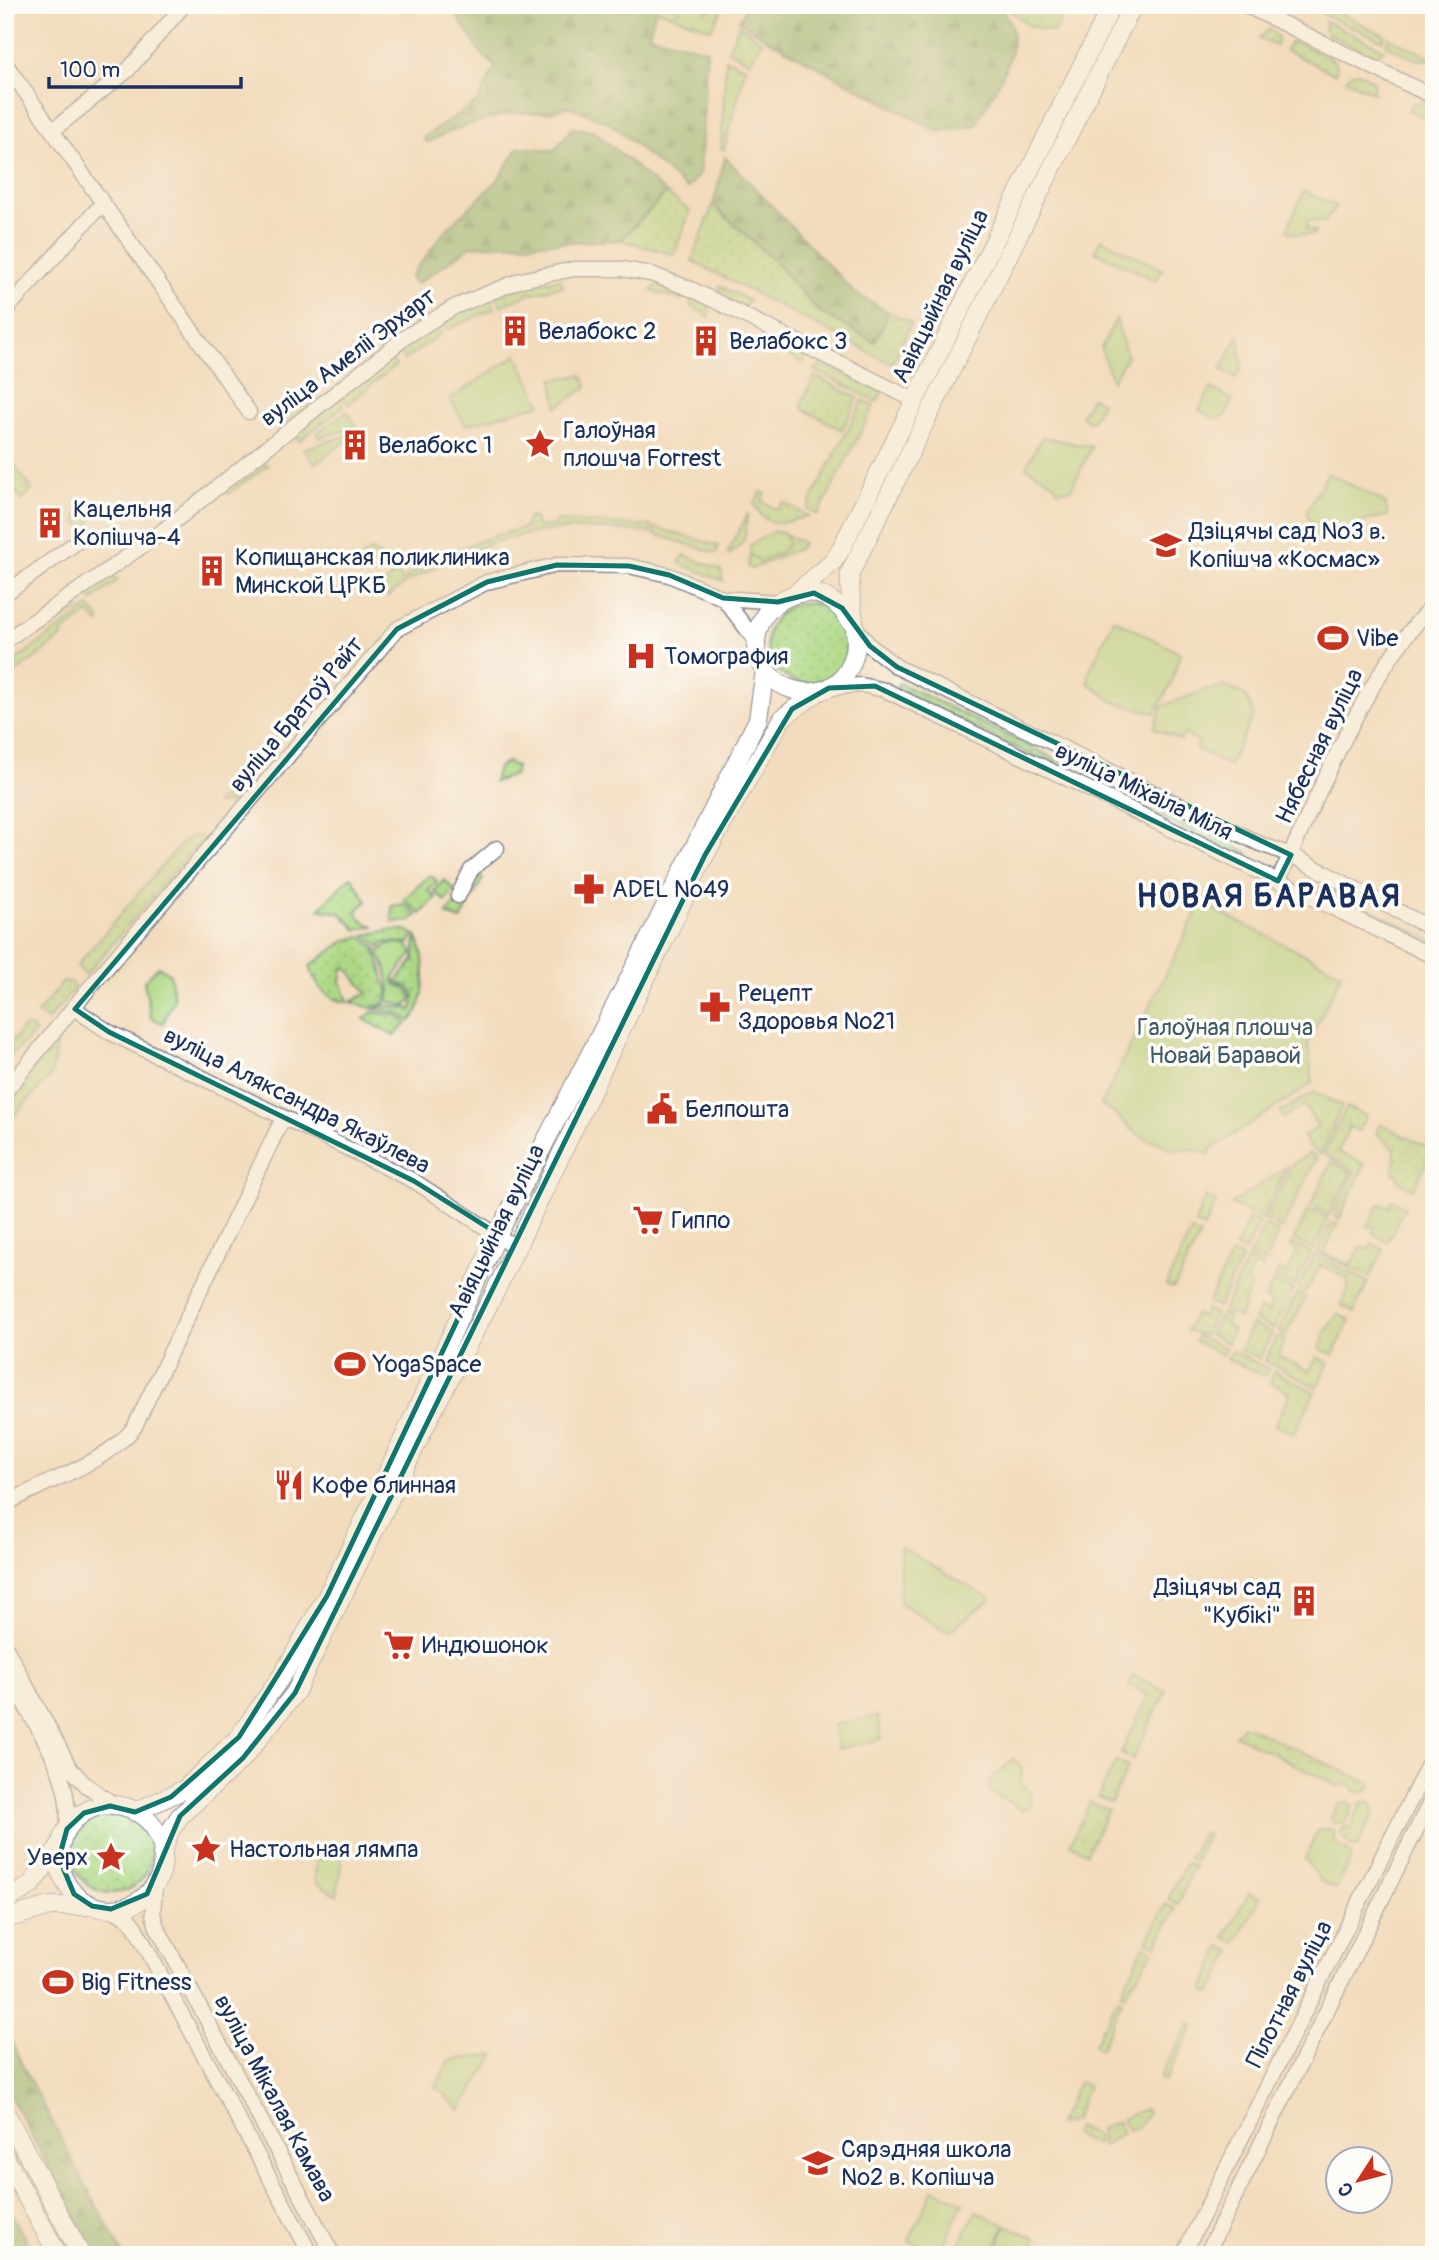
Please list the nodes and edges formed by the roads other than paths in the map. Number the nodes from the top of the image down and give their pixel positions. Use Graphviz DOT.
graph roads {
  1 [pos="184,5"];
  2 [pos="1112,5"];
  3 [pos="1133,5"];
  4 [pos="1245,5"];
  5 [pos="5,64"];
  6 [pos="1434,97"];
  7 [pos="52,131"];
  8 [pos="103,203"];
  9 [pos="5,311"];
  10 [pos="916,401"];
  11 [pos="249,412"];
  12 [pos="81,539"];
  13 [pos="5,594"];
  14 [pos="795,594"];
  15 [pos="723,598"];
  16 [pos="778,602"];
  17 [pos="1434,604"];
  18 [pos="852,623"];
  19 [pos="5,641"];
  20 [pos="757,641"];
  21 [pos="765,670"];
  22 [pos="824,690"];
  23 [pos="497,848"];
  24 [pos="1291,855"];
  25 [pos="1278,881"];
  26 [pos="458,896"];
  27 [pos="1434,930"];
  28 [pos="1434,957"];
  29 [pos="75,1009"];
  30 [pos="5,1092"];
  31 [pos="283,1118"];
  32 [pos="498,1234"];
  33 [pos="515,1247"];
  34 [pos="5,1504"];
  35 [pos="5,1646"];
  36 [pos="5,1669"];
  37 [pos="1434,1753"];
  38 [pos="1434,1794"];
  39 [pos="1411,1802"];
  40 [pos="116,1806"];
  41 [pos="1426,1809"];
  42 [pos="135,1812"];
  43 [pos="64,1837"];
  44 [pos="162,1854"];
  45 [pos="155,1884"];
  46 [pos="5,1901"];
  47 [pos="92,1906"];
  48 [pos="111,1909"];
  49 [pos="5,1919"];
  50 [pos="5,2112"];
  51 [pos="5,2157"];
  52 [pos="1186,2254"];
  53 [pos="58,2255"];
  54 [pos="81,2255"];
  55 [pos="311,2255"];
  56 [pos="333,2255"];
  57 [pos="1206,2255"];
  1 -- 7 [label="street"];
  2 -- 10 [label="main road, Авіяцыйная вуліца"];
  3 -- 18 [label="main road"];
  4 -- 6 [label="street"];
  5 -- 7 [label="street"];
  7 -- 8 [label="street"];
  8 -- 9 [label="street"];
  8 -- 11 [label="street"];
  10 -- 14 [label="main road, Авіяцыйная вуліца"];
  10 -- 19 [label="street, вуліца Амеліі Эрхарт"];
  12 -- 13 [label="street"];
  14 -- 16 [label="main road"];
  14 -- 18 [label="main road"];
  15 -- 16 [label="street"];
  15 -- 20 [label="street"];
  15 -- 29 [label="street, вуліца Братоў Райт"];
  16 -- 20 [label="main road"];
  17 -- 24 [label="street, Нябесная вуліца"];
  18 -- 22 [label="main road"];
  18 -- 24 [label="street, вуліца Міхаіла Міля"];
  20 -- 21 [label="main road"];
  21 -- 22 [label="main road"];
  21 -- 32 [label="main road, Авіяцыйная вуліца"];
  22 -- 25 [label="street, вуліца Міхаіла Міля"];
  22 -- 33 [label="main road, Авіяцыйная вуліца"];
  23 -- 26 [label="street"];
  24 -- 25 [label="street, Нябесная вуліца"];
  24 -- 27 [label="street, вуліца Міхаіла Міля"];
  25 -- 28 [label="street, вуліца Міхаіла Міля"];
  29 -- 30 [label="street, вуліца Братоў Райт"];
  29 -- 31 [label="street, вуліца Аляксандра Якаўлева"];
  31 -- 32 [label="street, вуліца Аляксандра Якаўлева"];
  31 -- 34 [label="street"];
  32 -- 33 [label="street, вуліца Аляксандра Якаўлева"];
  32 -- 42 [label="main road, Авіяцыйная вуліца"];
  33 -- 44 [label="main road, Авіяцыйная вуліца"];
  35 -- 40 [label="street"];
  36 -- 43 [label="street"];
  37 -- 39 [label="street, Пілотная вуліца"];
  38 -- 41 [label="street, Пілотная вуліца"];
  39 -- 41 [label="street"];
  39 -- 52 [label="street, Пілотная вуліца"];
  40 -- 42 [label="main road"];
  40 -- 43 [label="main road"];
  41 -- 57 [label="street, Пілотная вуліца"];
  42 -- 44 [label="main road"];
  43 -- 46 [label="main road"];
  43 -- 47 [label="main road"];
  44 -- 45 [label="main road"];
  45 -- 48 [label="main road"];
  45 -- 56 [label="street, вуліца Мікалая Камава"];
  47 -- 48 [label="main road"];
  47 -- 49 [label="main road"];
  48 -- 55 [label="street, вуліца Мікалая Камава"];
  50 -- 54 [label="main road"];
  51 -- 53 [label="main road"];
}
